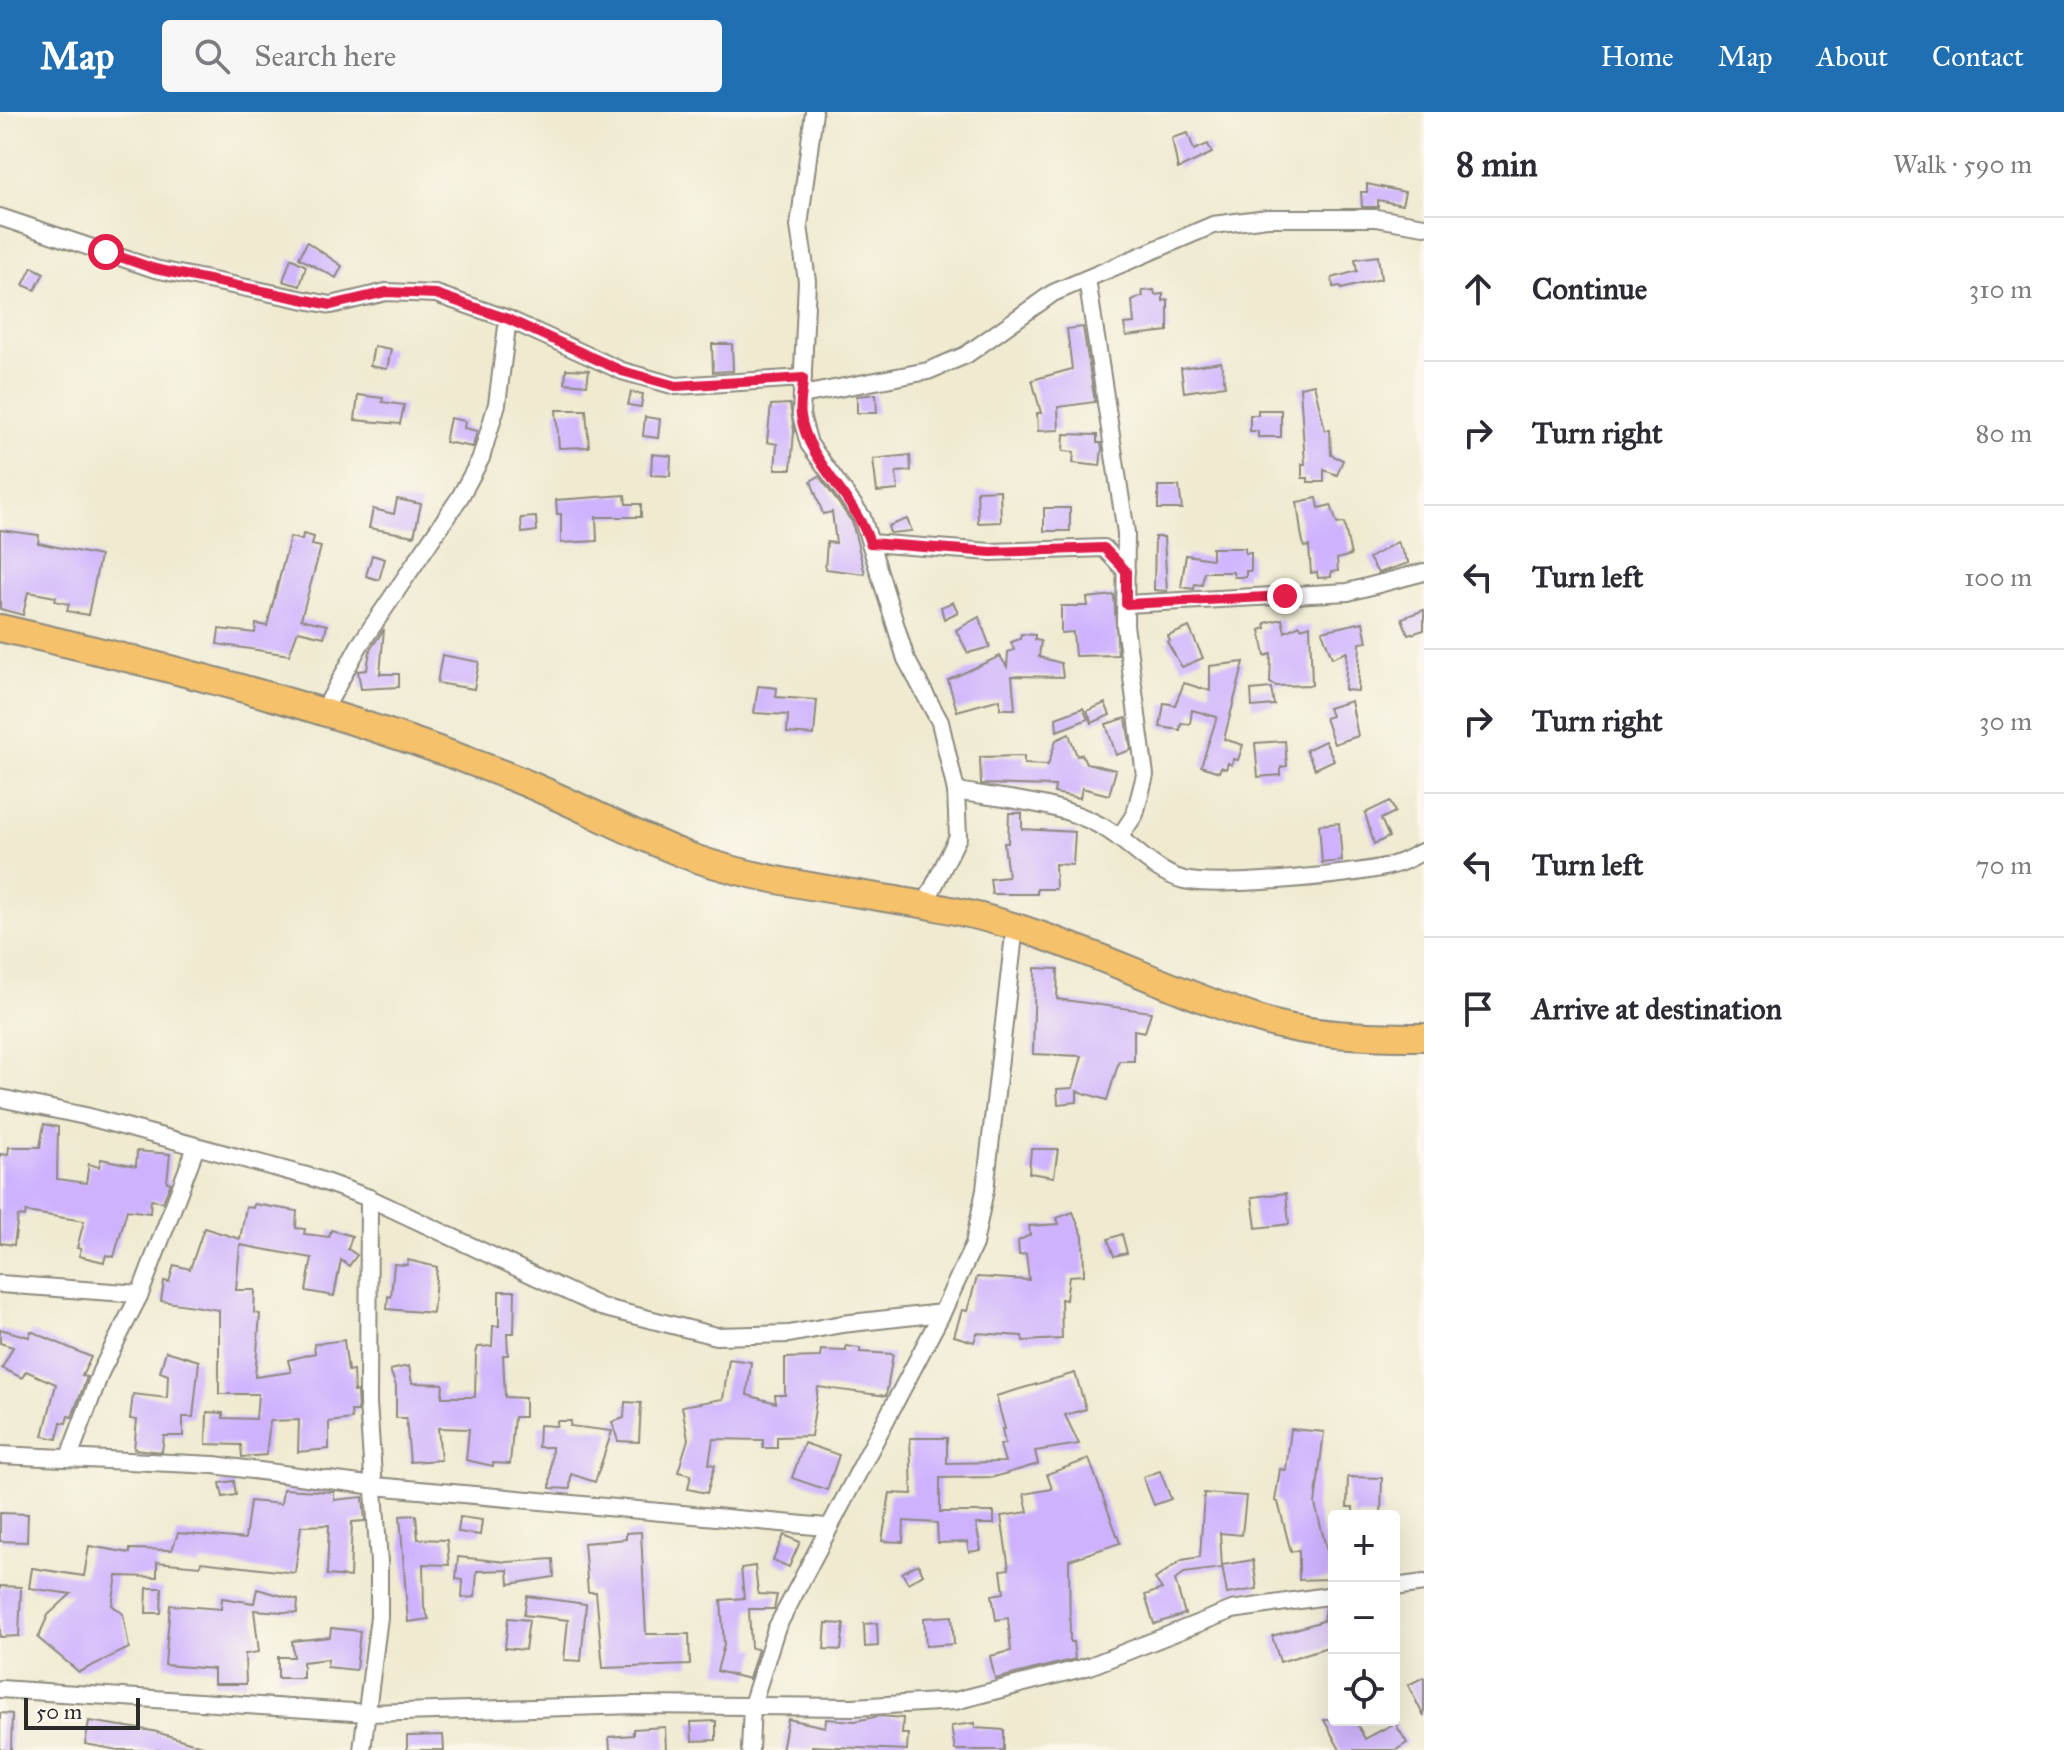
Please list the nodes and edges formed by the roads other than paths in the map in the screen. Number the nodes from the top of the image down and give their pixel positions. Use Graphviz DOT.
graph roads {
  1 [pos="814,112"];
  2 [pos="0,217"];
  3 [pos="1424,226"];
  4 [pos="1087,279"];
  5 [pos="508,319"];
  6 [pos="803,386"];
  7 [pos="870,543"];
  8 [pos="1126,571"];
  9 [pos="1424,572"];
  10 [pos="1126,604"];
  11 [pos="0,628"];
  12 [pos="324,710"];
  13 [pos="956,791"];
  14 [pos="1119,838"];
  15 [pos="1424,851"];
  16 [pos="925,904"];
  17 [pos="1015,926"];
  18 [pos="1424,1037"];
  19 [pos="0,1098"];
  20 [pos="196,1147"];
  21 [pos="369,1198"];
  22 [pos="0,1284"];
  23 [pos="140,1294"];
  24 [pos="942,1313"];
  25 [pos="0,1455"];
  26 [pos="69,1457"];
  27 [pos="375,1486"];
  28 [pos="826,1527"];
  29 [pos="1424,1583"];
  30 [pos="1400,1586"];
  31 [pos="1328,1596"];
  32 [pos="0,1689"];
  33 [pos="752,1705"];
  34 [pos="368,1713"];
  35 [pos="362,1750"];
  36 [pos="750,1750"];
  1 -- 6 [label="street"];
  2 -- 5 [label="street"];
  3 -- 4 [label="street"];
  4 -- 6 [label="street"];
  4 -- 8 [label="street"];
  5 -- 6 [label="street"];
  5 -- 12 [label="street"];
  6 -- 7 [label="street"];
  7 -- 8 [label="street"];
  7 -- 13 [label="street"];
  8 -- 10 [label="street"];
  9 -- 10 [label="street"];
  10 -- 14 [label="street"];
  11 -- 12 [label="highway"];
  12 -- 16 [label="highway"];
  13 -- 14 [label="street"];
  13 -- 16 [label="street"];
  14 -- 15 [label="street"];
  16 -- 17 [label="highway"];
  17 -- 18 [label="highway"];
  17 -- 24 [label="street"];
  19 -- 20 [label="street"];
  20 -- 21 [label="street"];
  20 -- 23 [label="street"];
  21 -- 24 [label="street"];
  21 -- 27 [label="street"];
  22 -- 23 [label="street"];
  23 -- 26 [label="street"];
  24 -- 28 [label="street"];
  25 -- 26 [label="street"];
  26 -- 27 [label="street"];
  27 -- 28 [label="street"];
  27 -- 34 [label="street"];
  28 -- 33 [label="street"];
  29 -- 30 [label="street"];
  31 -- 33 [label="street"];
  32 -- 34 [label="street"];
  33 -- 34 [label="street"];
  33 -- 36 [label="street"];
  34 -- 35 [label="street"];
}
